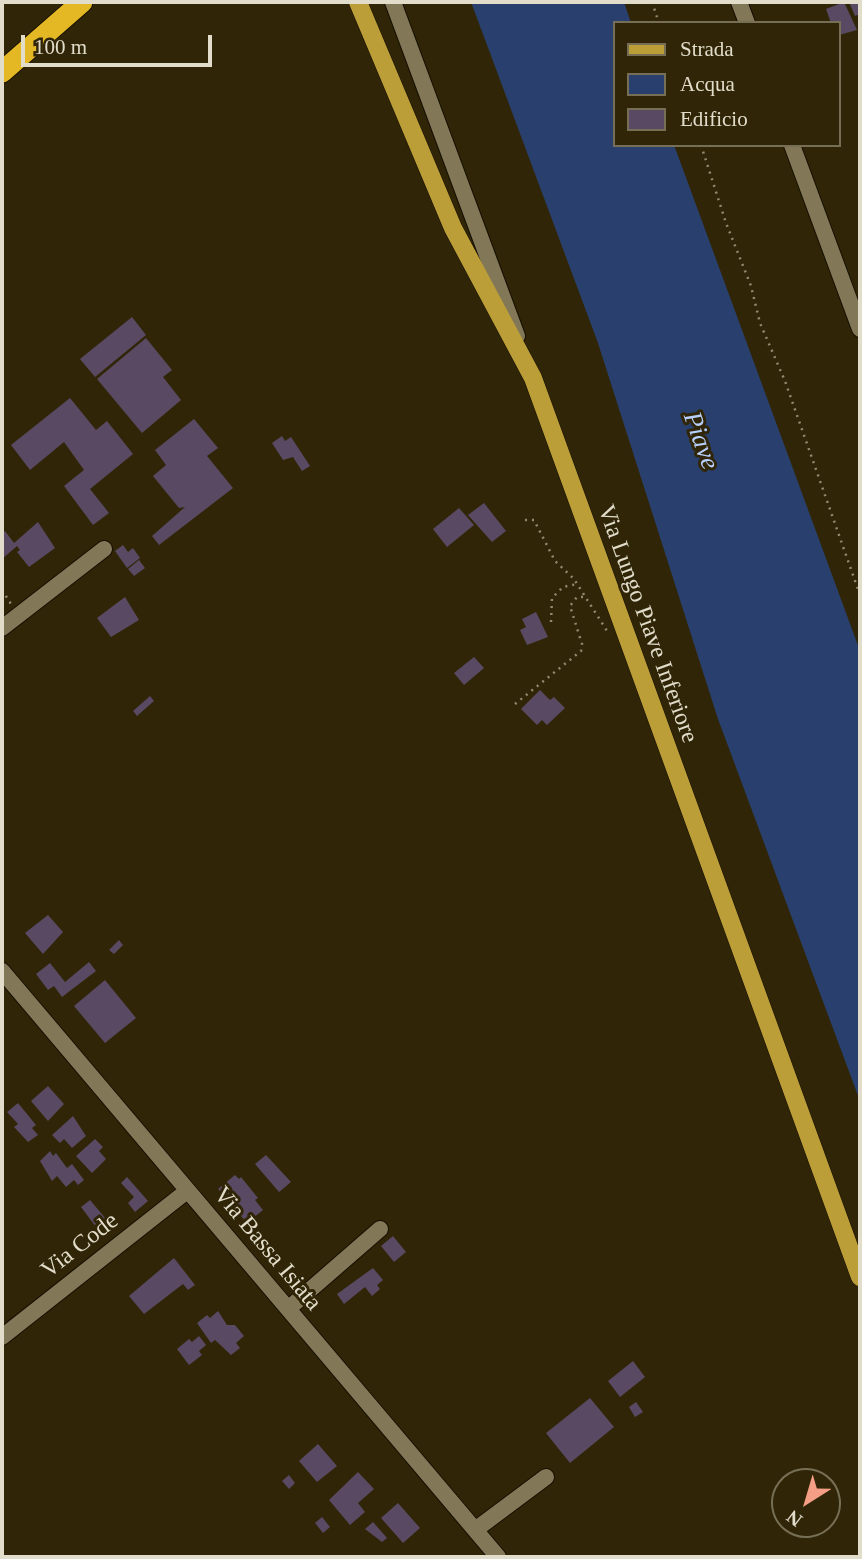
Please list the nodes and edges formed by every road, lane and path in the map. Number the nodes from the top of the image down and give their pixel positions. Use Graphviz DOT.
graph roads {
  1 [pos="82,2"];
  2 [pos="358,2"];
  3 [pos="393,2"];
  4 [pos="652,2"];
  5 [pos="739,2"];
  6 [pos="658,21"];
  7 [pos="746,21"];
  8 [pos="2,72"];
  9 [pos="702,147"];
  10 [pos="793,147"];
  11 [pos="860,329"];
  12 [pos="533,377"];
  13 [pos="525,520"];
  14 [pos="104,549"];
  15 [pos="577,584"];
  16 [pos="860,595"];
  17 [pos="585,597"];
  18 [pos="551,622"];
  19 [pos="2,628"];
  20 [pos="610,637"];
  21 [pos="515,704"];
  22 [pos="2,971"];
  23 [pos="187,1191"];
  24 [pos="380,1229"];
  25 [pos="860,1277"];
  26 [pos="288,1309"];
  27 [pos="2,1337"];
  28 [pos="546,1478"];
  29 [pos="475,1530"];
  30 [pos="498,1557"];
  1 -- 8 [label="highway"];
  2 -- 12 [label="main road, Via Lungo Piave Inferiore"];
  3 -- 12 [label="street"];
  4 -- 6 [label="path"];
  5 -- 7 [label="street"];
  9 -- 16 [label="path"];
  10 -- 11 [label="street"];
  12 -- 25 [label="main road, Via Lungo Piave Inferiore"];
  13 -- 15 [label="path"];
  14 -- 19 [label="street"];
  15 -- 17 [label="path"];
  15 -- 18 [label="path"];
  17 -- 20 [label="path"];
  17 -- 21 [label="path"];
  22 -- 23 [label="street, Via Bassa Isiata"];
  23 -- 26 [label="street, Via Bassa Isiata"];
  23 -- 27 [label="street, Via Code"];
  24 -- 26 [label="street"];
  26 -- 29 [label="street, Via Bassa Isiata"];
  28 -- 29 [label="street"];
  29 -- 30 [label="street, Via Bassa Isiata"];
}
